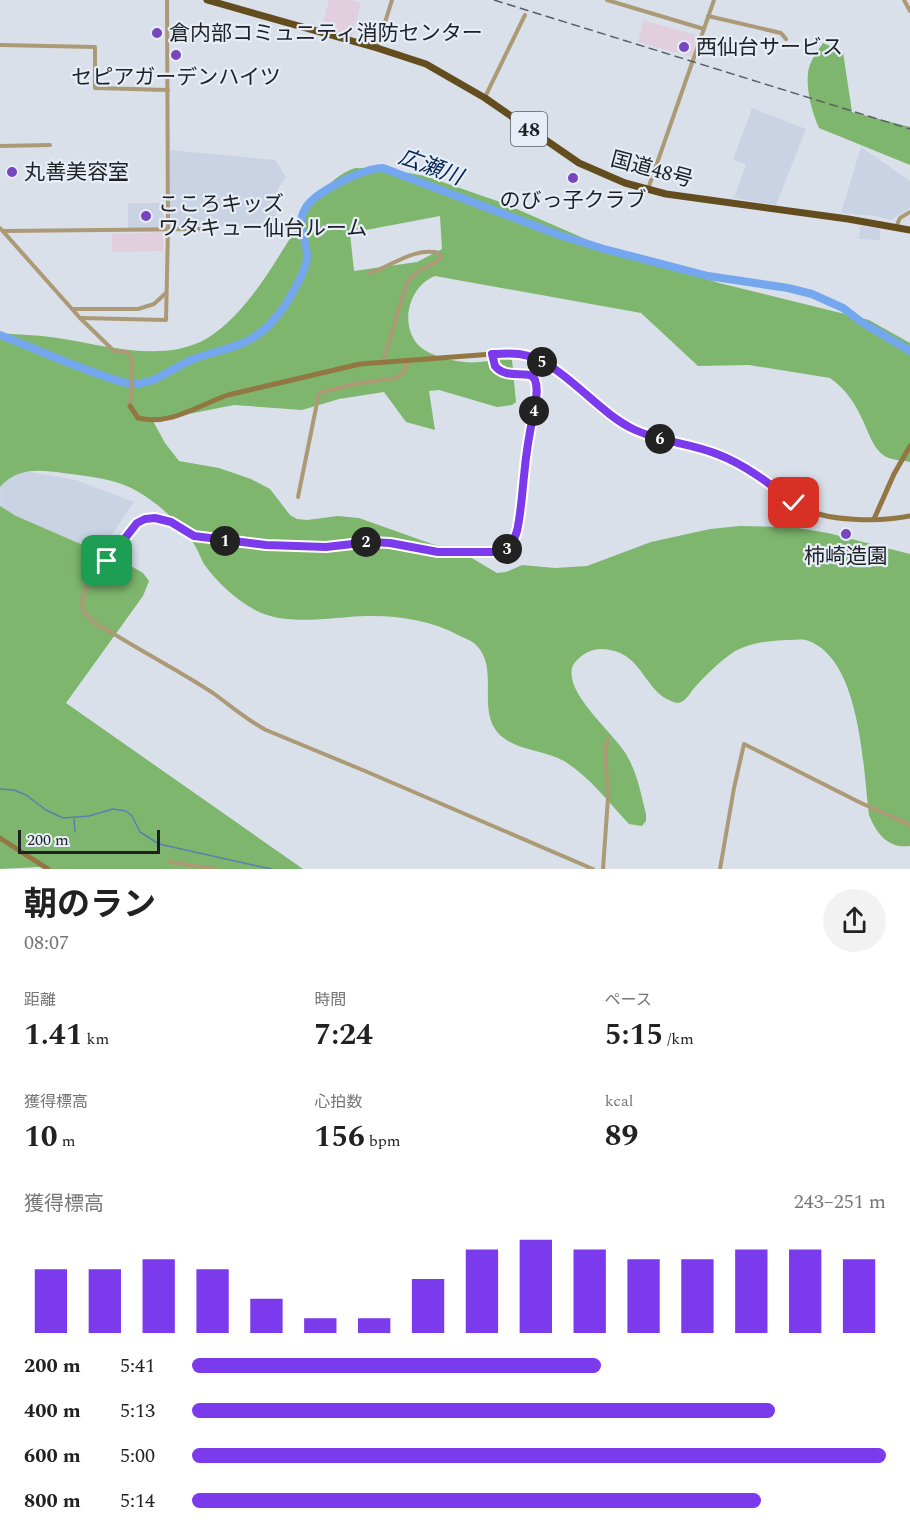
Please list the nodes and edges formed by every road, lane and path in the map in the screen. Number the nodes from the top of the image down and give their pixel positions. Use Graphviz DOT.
graph roads {
  1 [pos="166,0"];
  2 [pos="207,0"];
  3 [pos="392,0"];
  4 [pos="611,0"];
  5 [pos="714,0"];
  6 [pos="904,0"];
  7 [pos="910,11"];
  8 [pos="525,15"];
  9 [pos="708,16"];
  10 [pos="704,29"];
  11 [pos="786,39"];
  12 [pos="0,45"];
  13 [pos="377,48"];
  14 [pos="168,90"];
  15 [pos="485,98"];
  16 [pos="50,144"];
  17 [pos="0,146"];
  18 [pos="648,190"];
  19 [pos="910,212"];
  20 [pos="896,226"];
  21 [pos="168,229"];
  22 [pos="200,229"];
  23 [pos="2,230"];
  24 [pos="910,230"];
  25 [pos="370,273"];
  26 [pos="167,292"];
  27 [pos="73,309"];
  28 [pos="80,318"];
  29 [pos="492,354"];
  30 [pos="409,361"];
  31 [pos="383,362"];
  32 [pos="130,406"];
  33 [pos="910,446"];
  34 [pos="298,497"];
  35 [pos="910,516"];
  36 [pos="874,519"];
  37 [pos="608,740"];
  38 [pos="910,825"];
  39 [pos="0,838"];
  40 [pos="170,862"];
  41 [pos="48,869"];
  42 [pos="215,869"];
  43 [pos="593,869"];
  44 [pos="603,869"];
  45 [pos="720,869"];
  1 -- 14 [label="street"];
  2 -- 13 [label="highway, 国道48号 / 48"];
  3 -- 13 [label="street"];
  4 -- 10 [label="street"];
  5 -- 9 [label="street"];
  6 -- 7 [label="street"];
  8 -- 15 [label="street"];
  9 -- 10 [label="street"];
  9 -- 11 [label="street"];
  10 -- 18 [label="street"];
  12 -- 14 [label="street"];
  13 -- 15 [label="highway, 国道48号 / 48"];
  14 -- 21 [label="street"];
  15 -- 18 [label="highway, 国道48号 / 48"];
  16 -- 17 [label="street"];
  18 -- 20 [label="highway, 国道48号 / 48"];
  19 -- 20 [label="street"];
  20 -- 24 [label="highway, 国道48号 / 48"];
  21 -- 22 [label="street"];
  21 -- 23 [label="street"];
  21 -- 26 [label="street"];
  23 -- 27 [label="street"];
  25 -- 31 [label="street"];
  26 -- 27 [label="street"];
  26 -- 28 [label="street"];
  27 -- 28 [label="street"];
  28 -- 32 [label="street"];
  29 -- 30 [label="street"];
  29 -- 36 [label="street"];
  29 -- 43 [label="street"];
  30 -- 31 [label="street"];
  30 -- 34 [label="street"];
  31 -- 32 [label="street"];
  33 -- 36 [label="street"];
  35 -- 36 [label="street"];
  37 -- 44 [label="street"];
  38 -- 45 [label="street"];
  39 -- 41 [label="street"];
  40 -- 42 [label="street"];
}
